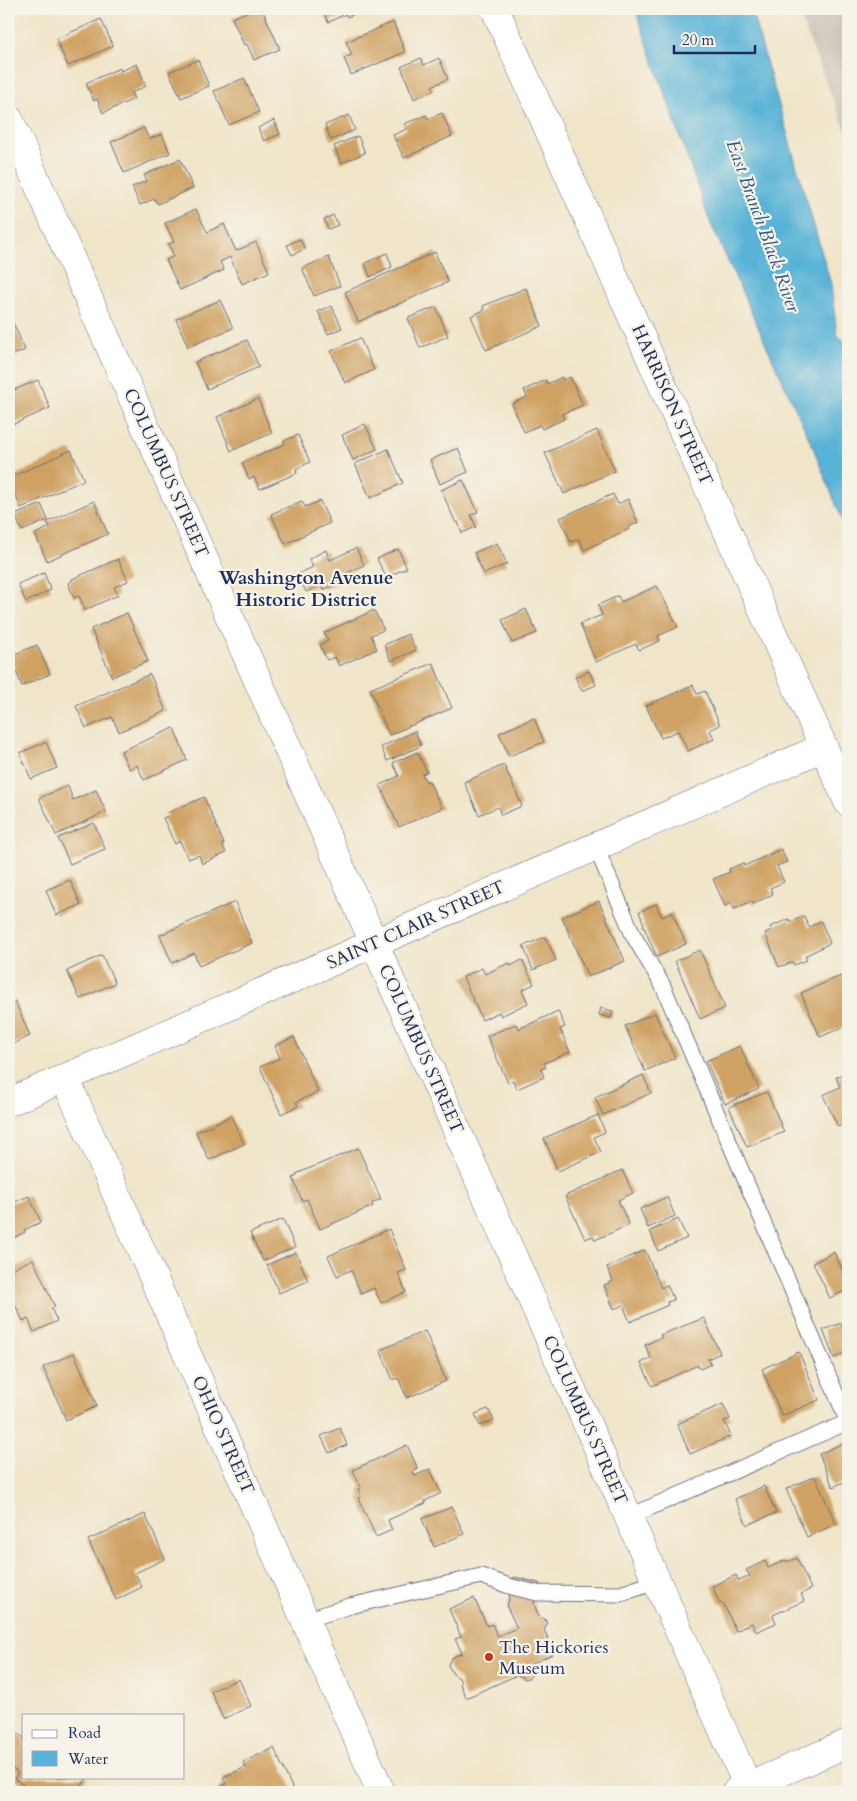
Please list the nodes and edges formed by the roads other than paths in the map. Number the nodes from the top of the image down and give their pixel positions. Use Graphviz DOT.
graph roads {
  1 [pos="495,9"];
  2 [pos="9,119"];
  3 [pos="824,747"];
  4 [pos="848,802"];
  5 [pos="596,847"];
  6 [pos="374,943"];
  7 [pos="65,1078"];
  8 [pos="9,1102"];
  9 [pos="848,1422"];
  10 [pos="628,1517"];
  11 [pos="656,1582"];
  12 [pos="306,1620"];
  13 [pos="848,1743"];
  14 [pos="742,1790"];
  15 [pos="382,1792"];
  1 -- 3 [label="street, HARRISON STREET"];
  2 -- 6 [label="street, COLUMBUS STREET"];
  3 -- 4 [label="street, HARRISON STREET"];
  3 -- 5 [label="street, SAINT CLAIR STREET"];
  5 -- 6 [label="street, SAINT CLAIR STREET"];
  5 -- 9 [label="lane"];
  6 -- 7 [label="street, SAINT CLAIR STREET"];
  6 -- 10 [label="street, COLUMBUS STREET"];
  7 -- 8 [label="street, SAINT CLAIR STREET"];
  7 -- 12 [label="street, OHIO STREET"];
  9 -- 10 [label="lane"];
  10 -- 11 [label="street, COLUMBUS STREET"];
  11 -- 12 [label="lane"];
  11 -- 14 [label="street, COLUMBUS STREET"];
  12 -- 15 [label="street, OHIO STREET"];
  13 -- 14 [label="street"];
}
